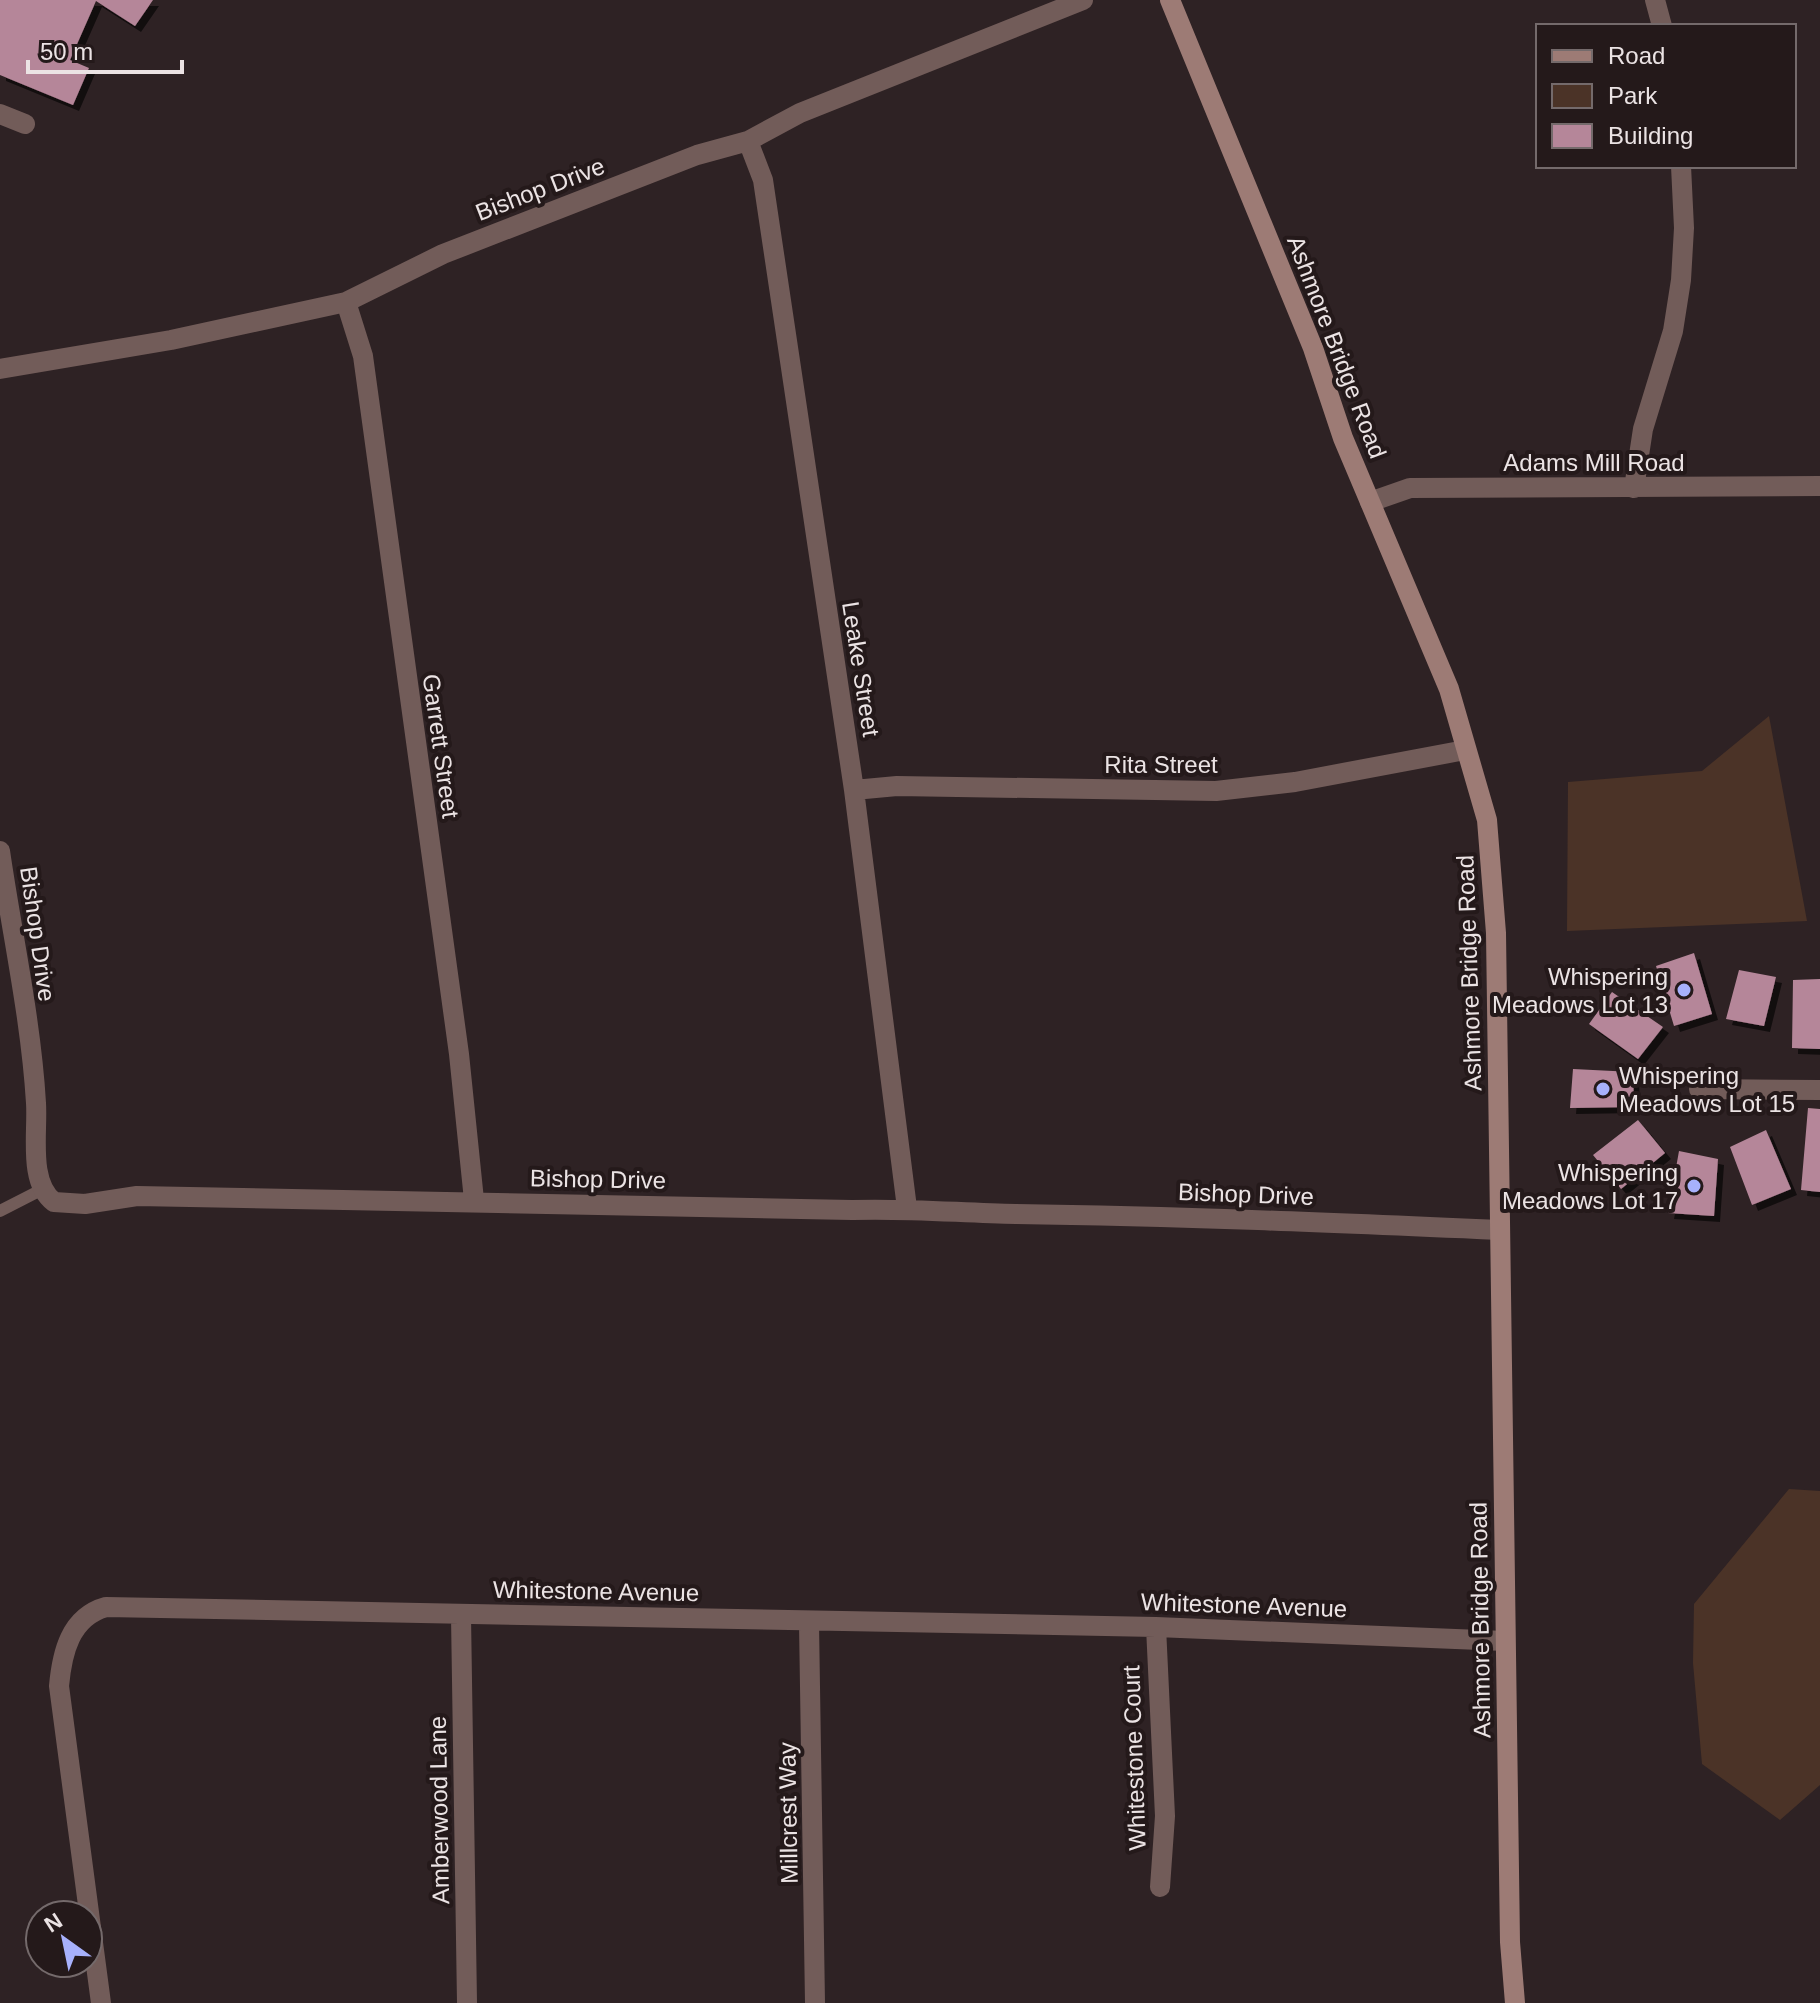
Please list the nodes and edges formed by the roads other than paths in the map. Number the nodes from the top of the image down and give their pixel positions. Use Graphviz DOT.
graph roads {
  1 [pos="1083,0"];
  2 [pos="1170,0"];
  3 [pos="1655,0"];
  4 [pos="1661,24"];
  5 [pos="0,114"];
  6 [pos="25,124"];
  7 [pos="748,141"];
  8 [pos="1681,168"];
  9 [pos="346,302"];
  10 [pos="0,369"];
  11 [pos="1820,486"];
  12 [pos="1634,488"];
  13 [pos="1370,502"];
  14 [pos="1465,750"];
  15 [pos="854,790"];
  16 [pos="0,851"];
  17 [pos="1699,1089"];
  18 [pos="1820,1090"];
  19 [pos="41,1190"];
  20 [pos="474,1200"];
  21 [pos="907,1208"];
  22 [pos="0,1211"];
  23 [pos="1500,1230"];
  24 [pos="461,1616"];
  25 [pos="809,1623"];
  26 [pos="1156,1627"];
  27 [pos="1505,1641"];
  28 [pos="1160,1887"];
  29 [pos="101,2003"];
  30 [pos="467,2003"];
  31 [pos="815,2003"];
  32 [pos="1515,2003"];
  1 -- 7 [label="street, Bishop Drive"];
  2 -- 13 [label="main road, Ashmore Bridge Road"];
  3 -- 4 [label="street"];
  5 -- 6 [label="street"];
  7 -- 9 [label="street, Bishop Drive"];
  7 -- 15 [label="street, Leake Street"];
  8 -- 12 [label="street"];
  9 -- 10 [label="street, Bishop Drive"];
  9 -- 20 [label="street, Garrett Street"];
  11 -- 12 [label="street, Adams Mill Road"];
  12 -- 13 [label="street, Adams Mill Road"];
  13 -- 14 [label="main road, Ashmore Bridge Road"];
  14 -- 15 [label="street, Rita Street"];
  14 -- 23 [label="main road, Ashmore Bridge Road"];
  15 -- 21 [label="street, Leake Street"];
  16 -- 19 [label="street, Bishop Drive"];
  17 -- 18 [label="street"];
  19 -- 20 [label="street, Bishop Drive"];
  19 -- 22 [label="lane"];
  20 -- 21 [label="street, Bishop Drive"];
  21 -- 23 [label="street, Bishop Drive"];
  23 -- 27 [label="main road, Ashmore Bridge Road"];
  24 -- 25 [label="street, Whitestone Avenue"];
  24 -- 29 [label="street, Whitestone Avenue"];
  24 -- 30 [label="street, Amberwood Lane"];
  25 -- 26 [label="street, Whitestone Avenue"];
  25 -- 31 [label="street, Millcrest Way"];
  26 -- 27 [label="street, Whitestone Avenue"];
  26 -- 28 [label="street, Whitestone Court"];
  27 -- 32 [label="main road, Ashmore Bridge Road"];
}
